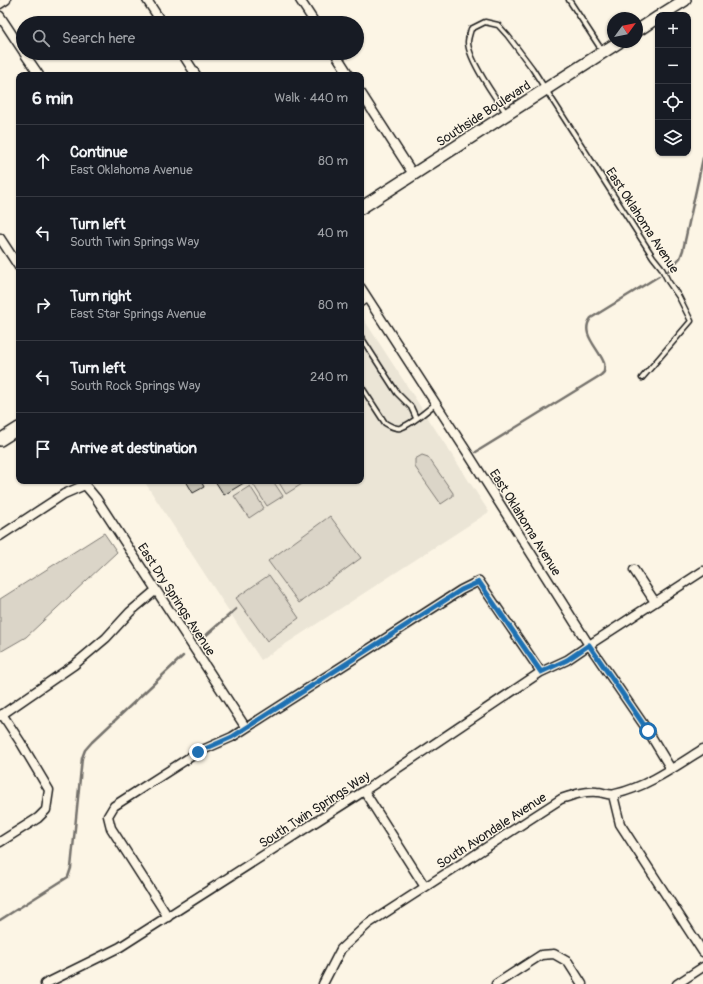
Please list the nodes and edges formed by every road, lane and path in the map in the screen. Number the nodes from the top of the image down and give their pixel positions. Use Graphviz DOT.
graph roads {
  1 [pos="6,0"];
  2 [pos="147,0"];
  3 [pos="300,0"];
  4 [pos="568,0"];
  5 [pos="685,0"];
  6 [pos="0,4"];
  7 [pos="666,12"];
  8 [pos="0,16"];
  9 [pos="157,16"];
  10 [pos="310,16"];
  11 [pos="655,19"];
  12 [pos="643,27"];
  13 [pos="16,40"];
  14 [pos="609,48"];
  15 [pos="603,52"];
  16 [pos="29,60"];
  17 [pos="186,60"];
  18 [pos="339,60"];
  19 [pos="37,72"];
  20 [pos="194,72"];
  21 [pos="347,72"];
  22 [pos="546,90"];
  23 [pos="364,98"];
  24 [pos="507,114"];
  25 [pos="413,174"];
  26 [pos="364,206"];
  27 [pos="0,238"];
  28 [pos="16,262"];
  29 [pos="365,302"];
  30 [pos="364,342"];
  31 [pos="642,378"];
  32 [pos="364,391"];
  33 [pos="436,404"];
  34 [pos="416,418"];
  35 [pos="16,430"];
  36 [pos="0,440"];
  37 [pos="0,536"];
  38 [pos="634,570"];
  39 [pos="703,571"];
  40 [pos="156,590"];
  41 [pos="655,602"];
  42 [pos="589,645"];
  43 [pos="541,672"];
  44 [pos="1,715"];
  45 [pos="246,728"];
  46 [pos="703,748"];
  47 [pos="671,769"];
  48 [pos="364,791"];
  49 [pos="613,795"];
  50 [pos="0,842"];
  51 [pos="425,887"];
  52 [pos="168,917"];
  53 [pos="703,952"];
  54 [pos="703,967"];
  55 [pos="45,984"];
  56 [pos="323,984"];
  57 [pos="496,984"];
  58 [pos="582,984"];
  59 [pos="677,984"];
  1 -- 6 [label="street"];
  2 -- 9 [label="street"];
  3 -- 10 [label="street"];
  4 -- 15 [label="lane"];
  5 -- 7 [label="main road"];
  8 -- 13 [label="street"];
  11 -- 12 [label="main road"];
  14 -- 15 [label="main road, Southside Boulevard"];
  15 -- 22 [label="main road, Southside Boulevard"];
  16 -- 19 [label="street"];
  17 -- 20 [label="street"];
  18 -- 21 [label="street"];
  22 -- 24 [label="main road, Southside Boulevard"];
  22 -- 24 [label="lane"];
  22 -- 31 [label="lane, East Oklahoma Avenue"];
  23 -- 25 [label="street"];
  24 -- 25 [label="main road, Southside Boulevard"];
  25 -- 26 [label="main road, Southside Boulevard"];
  27 -- 28 [label="street"];
  29 -- 33 [label="street, East Oklahoma Avenue"];
  30 -- 34 [label="lane"];
  32 -- 34 [label="lane"];
  33 -- 34 [label="lane"];
  33 -- 42 [label="street, East Oklahoma Avenue"];
  35 -- 36 [label="main road"];
  37 -- 40 [label="street, East Dry Springs Avenue"];
  38 -- 41 [label="street"];
  39 -- 41 [label="street, South Twin Springs Way"];
  40 -- 44 [label="street"];
  40 -- 45 [label="street, East Dry Springs Avenue"];
  41 -- 42 [label="street, South Twin Springs Way"];
  42 -- 43 [label="street, South Twin Springs Way"];
  42 -- 47 [label="street, East Oklahoma Avenue"];
  43 -- 45 [label="street"];
  43 -- 48 [label="street, South Twin Springs Way"];
  44 -- 50 [label="street"];
  45 -- 52 [label="street"];
  46 -- 47 [label="street, South Avondale Avenue"];
  47 -- 49 [label="street, South Avondale Avenue"];
  48 -- 51 [label="street"];
  48 -- 52 [label="street, South Twin Springs Way"];
  49 -- 51 [label="street, South Avondale Avenue"];
  49 -- 53 [label="street"];
  51 -- 56 [label="street, South Avondale Avenue"];
  52 -- 55 [label="street, South Twin Springs Way"];
  54 -- 59 [label="street"];
  57 -- 58 [label="street"];
}
